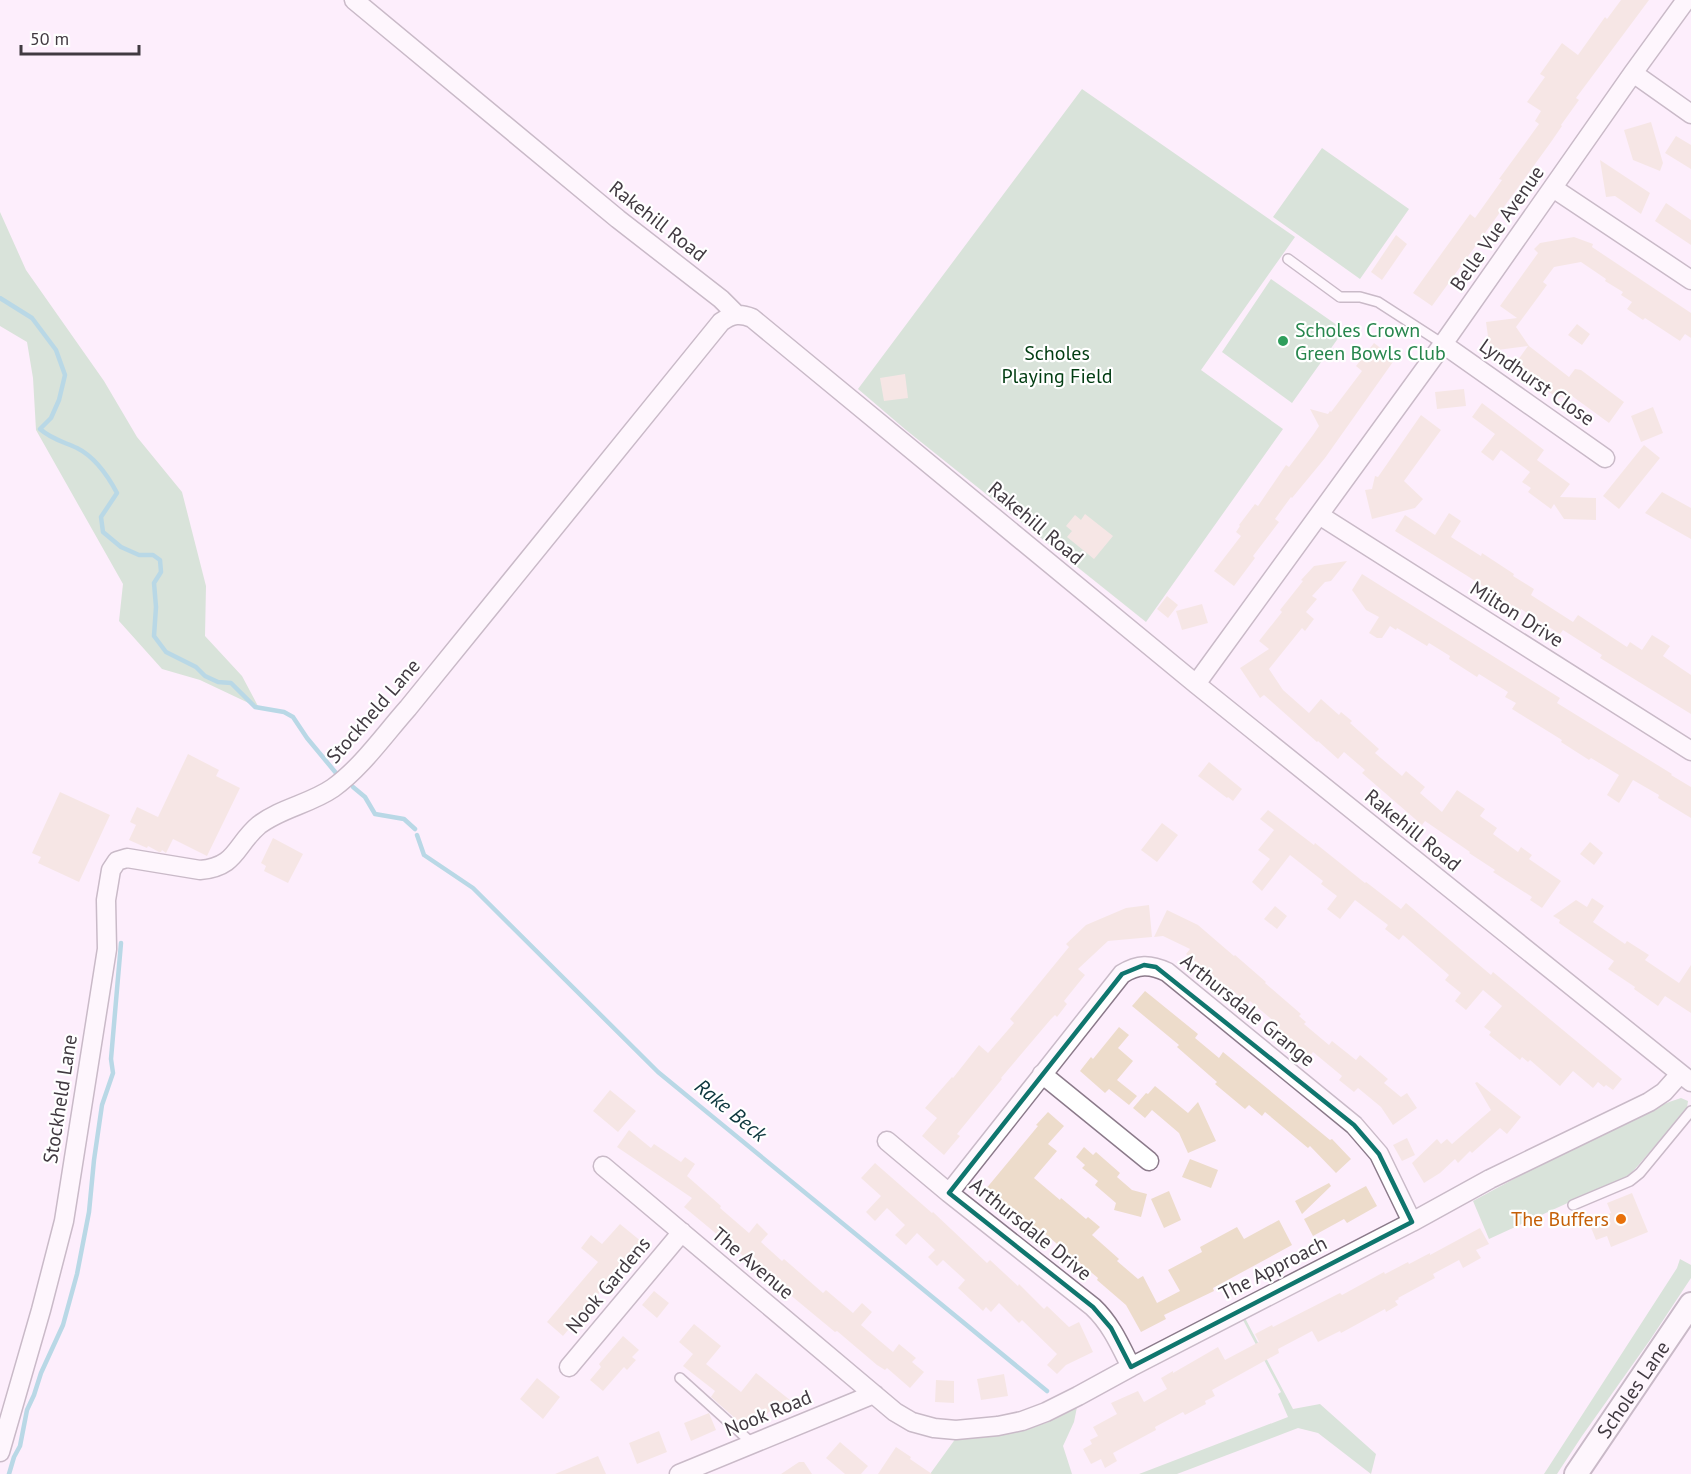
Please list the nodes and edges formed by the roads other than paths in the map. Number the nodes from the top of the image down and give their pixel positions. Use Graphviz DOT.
graph roads {
  1 [pos="354,0"];
  2 [pos="1686,0"];
  3 [pos="1633,73"];
  4 [pos="1691,114"];
  5 [pos="1553,188"];
  6 [pos="1288,259"];
  7 [pos="1691,280"];
  8 [pos="736,315"];
  9 [pos="1443,344"];
  10 [pos="1605,458"];
  11 [pos="1318,515"];
  12 [pos="1196,684"];
  13 [pos="1691,751"];
  14 [pos="1042,1074"];
  15 [pos="1686,1078"];
  16 [pos="1691,1111"];
  17 [pos="887,1141"];
  18 [pos="1149,1161"];
  19 [pos="603,1166"];
  20 [pos="950,1193"];
  21 [pos="1573,1205"];
  22 [pos="1412,1222"];
  23 [pos="682,1232"];
  24 [pos="1691,1304"];
  25 [pos="569,1367"];
  26 [pos="1131,1367"];
  27 [pos="680,1378"];
  28 [pos="874,1394"];
  29 [pos="753,1444"];
  30 [pos="0,1452"];
  31 [pos="679,1474"];
  32 [pos="1576,1474"];
  1 -- 8 [label="street, Rakehill Road"];
  2 -- 3 [label="street, Belle Vue Avenue"];
  3 -- 4 [label="street"];
  3 -- 5 [label="street, Belle Vue Avenue"];
  5 -- 7 [label="street"];
  5 -- 9 [label="street, Belle Vue Avenue"];
  6 -- 9 [label="lane"];
  8 -- 12 [label="street, Rakehill Road"];
  8 -- 30 [label="street, Stockheld Lane"];
  9 -- 10 [label="street, Lyndhurst Close"];
  9 -- 11 [label="street, Belle Vue Avenue"];
  11 -- 12 [label="street, Belle Vue Avenue"];
  11 -- 13 [label="street, Milton Drive"];
  12 -- 15 [label="street, Rakehill Road"];
  14 -- 18 [label="street"];
  14 -- 20 [label="street, Arthursdale Grange"];
  14 -- 22 [label="street, Arthursdale Grange"];
  15 -- 22 [label="street, The Approach"];
  16 -- 21 [label="lane"];
  17 -- 20 [label="street, Arthursdale Drive"];
  19 -- 23 [label="street, The Avenue"];
  20 -- 26 [label="street, Arthursdale Drive"];
  22 -- 26 [label="street, The Approach"];
  23 -- 25 [label="street, Nook Gardens"];
  23 -- 28 [label="street, The Avenue"];
  24 -- 32 [label="street, Scholes Lane"];
  26 -- 28 [label="street, The Approach"];
  27 -- 29 [label="lane"];
  28 -- 29 [label="street, Nook Road"];
  29 -- 31 [label="street, Nook Road"];
}
